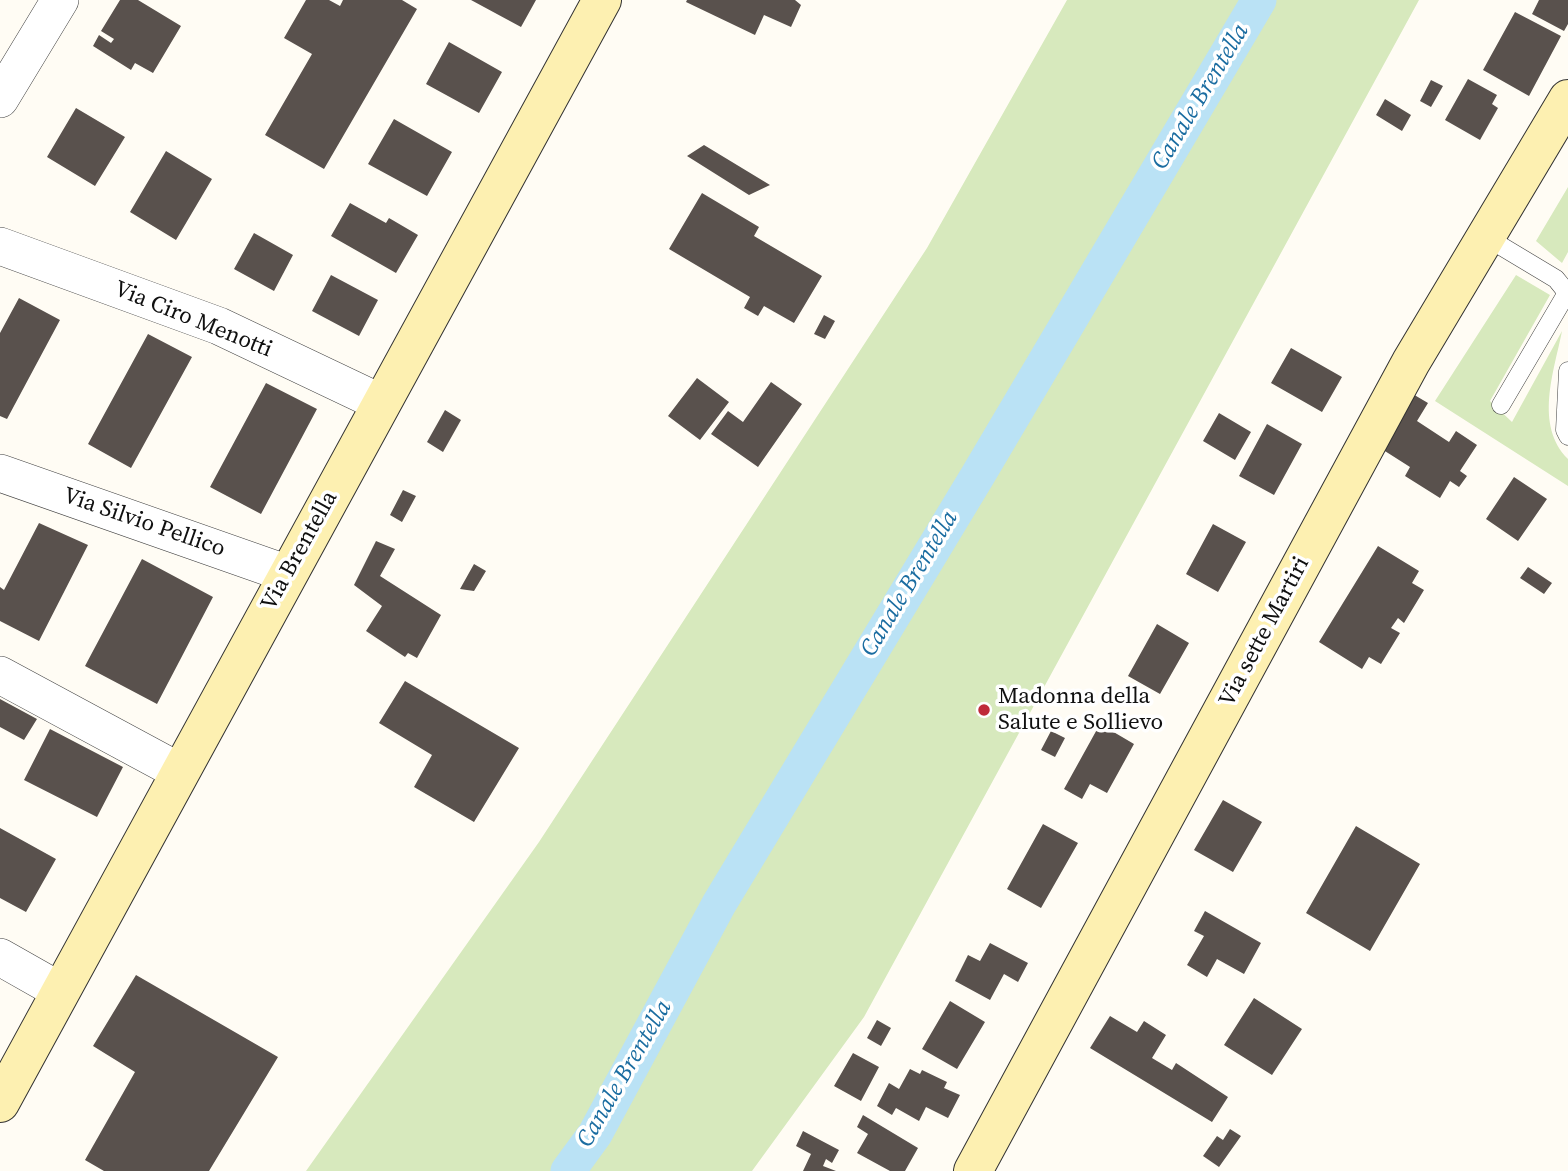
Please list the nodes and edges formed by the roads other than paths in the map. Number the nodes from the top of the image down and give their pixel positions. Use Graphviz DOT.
graph roads {
  1 [pos="60,0"];
  2 [pos="602,0"];
  3 [pos="0,99"];
  4 [pos="1568,99"];
  5 [pos="1486,237"];
  6 [pos="0,246"];
  7 [pos="1568,292"];
  8 [pos="1568,371"];
  9 [pos="381,403"];
  10 [pos="1500,405"];
  11 [pos="1568,436"];
  12 [pos="0,473"];
  13 [pos="288,574"];
  14 [pos="0,675"];
  15 [pos="180,772"];
  16 [pos="0,957"];
  17 [pos="60,991"];
  18 [pos="0,1102"];
  19 [pos="973,1171"];
  1 -- 3 [label="street"];
  2 -- 9 [label="main road, Via Brentella"];
  4 -- 5 [label="main road, Via sette Martiri"];
  5 -- 7 [label="lane"];
  5 -- 19 [label="main road, Via sette Martiri"];
  6 -- 9 [label="street, Via Ciro Menotti"];
  7 -- 10 [label="lane"];
  8 -- 11 [label="lane"];
  9 -- 13 [label="main road, Via Brentella"];
  12 -- 13 [label="street, Via Silvio Pellico"];
  13 -- 15 [label="main road, Via Brentella"];
  14 -- 15 [label="street"];
  15 -- 17 [label="main road, Via Brentella"];
  16 -- 17 [label="street"];
  17 -- 18 [label="main road, Via Brentella"];
}
